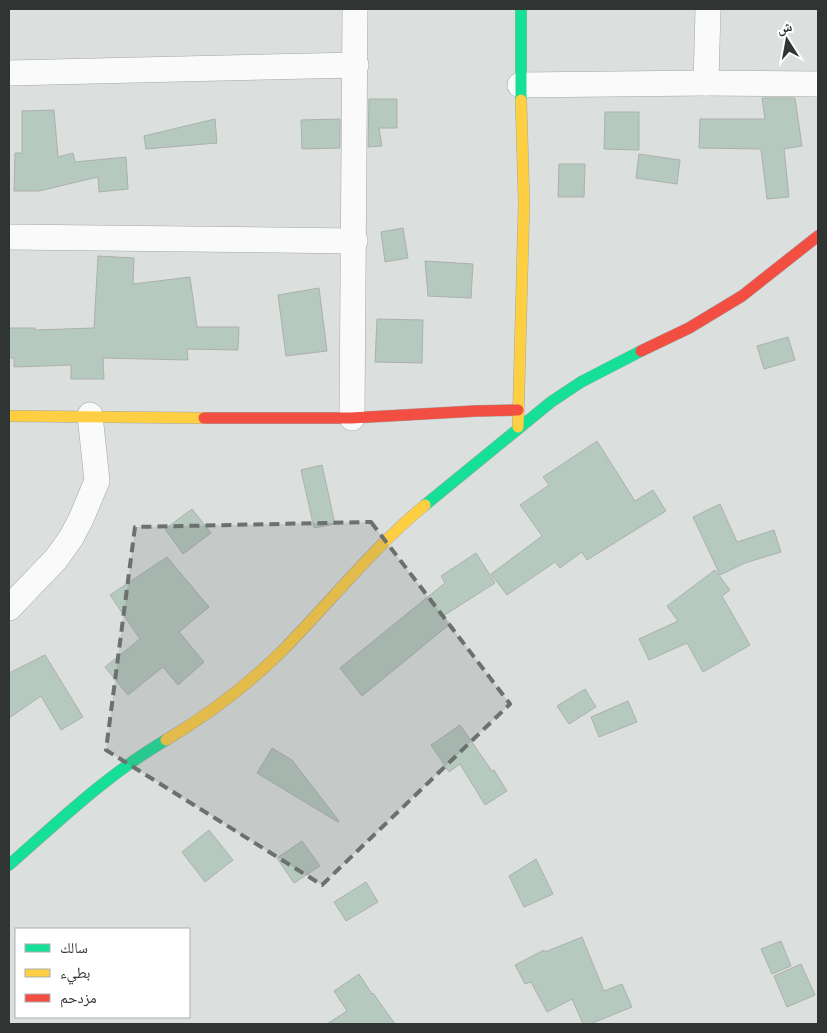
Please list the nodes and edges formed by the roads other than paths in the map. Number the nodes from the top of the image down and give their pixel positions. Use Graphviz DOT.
graph roads {
  1 [pos="355,9"];
  2 [pos="521,9"];
  3 [pos="708,9"];
  4 [pos="356,64"];
  5 [pos="9,73"];
  6 [pos="706,83"];
  7 [pos="818,84"];
  8 [pos="520,85"];
  9 [pos="818,236"];
  10 [pos="9,237"];
  11 [pos="355,241"];
  12 [pos="518,410"];
  13 [pos="90,415"];
  14 [pos="9,416"];
  15 [pos="352,418"];
  16 [pos="518,428"];
  17 [pos="9,608"];
  18 [pos="9,865"];
  1 -- 4 [label="street"];
  2 -- 8 [label="street"];
  3 -- 6 [label="street"];
  4 -- 5 [label="street"];
  4 -- 11 [label="street"];
  6 -- 7 [label="street"];
  6 -- 8 [label="street"];
  8 -- 12 [label="street"];
  9 -- 16 [label="street"];
  10 -- 11 [label="street"];
  11 -- 15 [label="street"];
  12 -- 15 [label="street"];
  12 -- 16 [label="street"];
  13 -- 14 [label="street"];
  13 -- 15 [label="street"];
  13 -- 17 [label="street"];
  16 -- 18 [label="street"];
}
